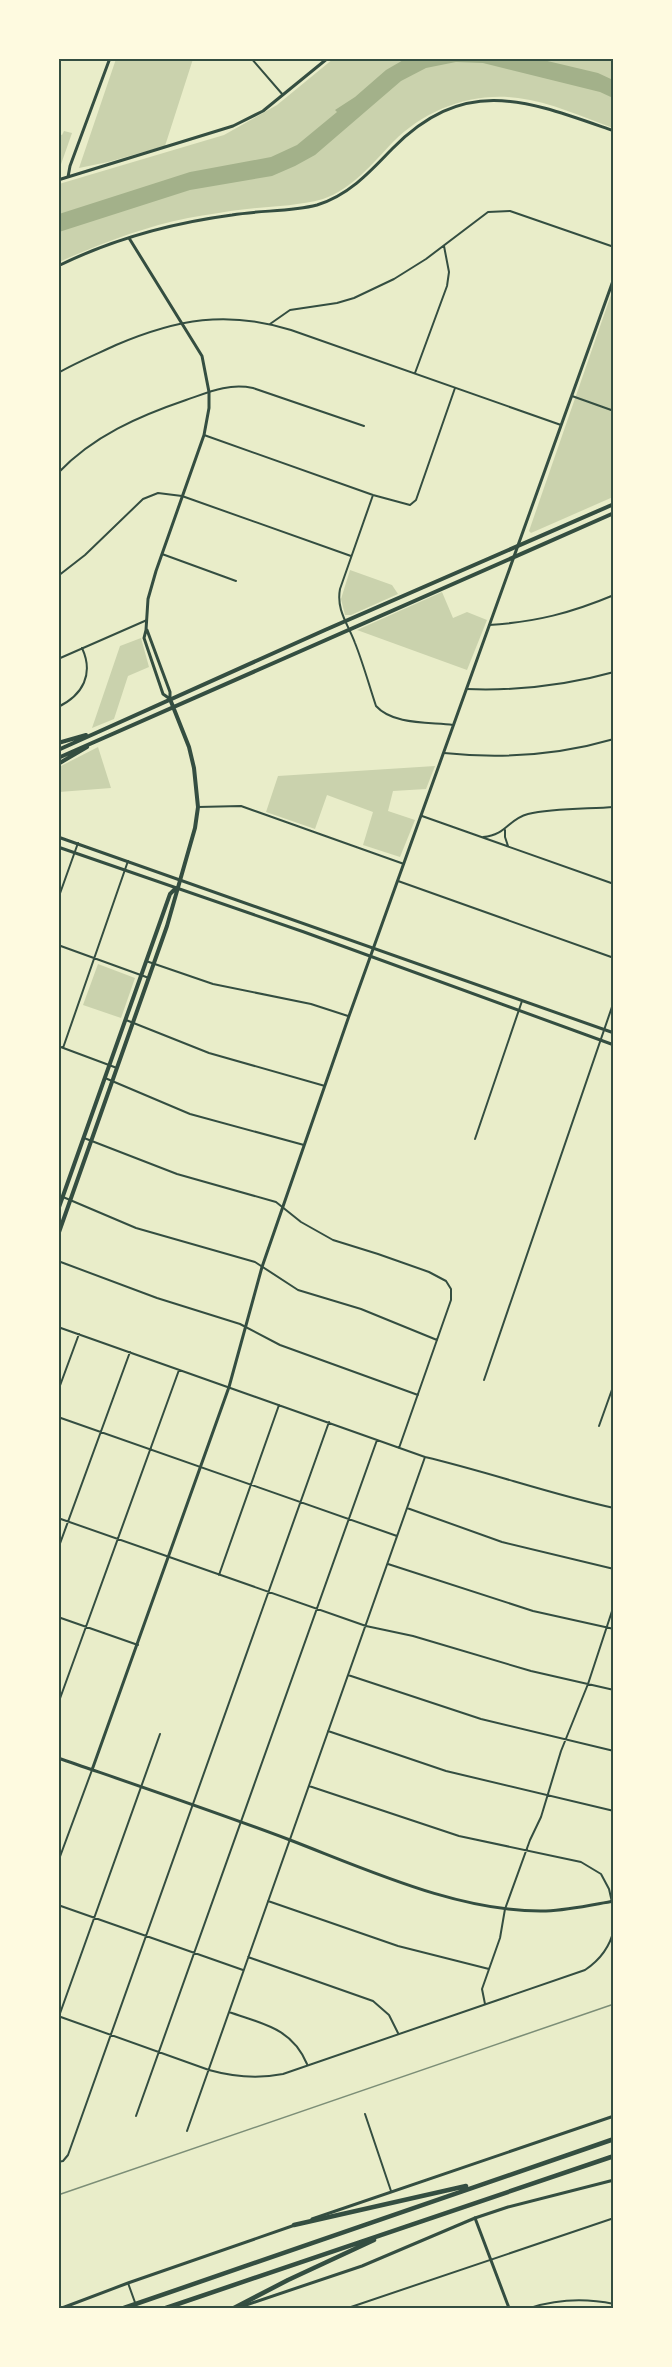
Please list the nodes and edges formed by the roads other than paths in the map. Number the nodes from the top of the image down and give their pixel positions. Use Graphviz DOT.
graph roads {
  1 [pos="110,58"];
  2 [pos="251,58"];
  3 [pos="328,58"];
  4 [pos="284,96"];
  5 [pos="614,131"];
  6 [pos="68,177"];
  7 [pos="58,180"];
  8 [pos="129,238"];
  9 [pos="444,246"];
  10 [pos="614,247"];
  11 [pos="58,266"];
  12 [pos="614,278"];
  13 [pos="182,322"];
  14 [pos="270,324"];
  15 [pos="58,373"];
  16 [pos="415,373"];
  17 [pos="455,388"];
  18 [pos="209,392"];
  19 [pos="572,396"];
  20 [pos="614,411"];
  21 [pos="561,425"];
  22 [pos="364,426"];
  23 [pos="204,435"];
  24 [pos="58,473"];
  25 [pos="373,495"];
  26 [pos="182,496"];
  27 [pos="614,504"];
  28 [pos="614,513"];
  29 [pos="518,546"];
  30 [pos="162,554"];
  31 [pos="351,556"];
  32 [pos="513,558"];
  33 [pos="454,574"];
  34 [pos="58,576"];
  35 [pos="236,581"];
  36 [pos="458,582"];
  37 [pos="614,595"];
  38 [pos="402,597"];
  39 [pos="406,606"];
  40 [pos="147,620"];
  41 [pos="345,622"];
  42 [pos="489,625"];
  43 [pos="147,630"];
  44 [pos="349,630"];
  45 [pos="82,648"];
  46 [pos="284,649"];
  47 [pos="287,658"];
  48 [pos="58,659"];
  49 [pos="614,672"];
  50 [pos="227,673"];
  51 [pos="231,683"];
  52 [pos="466,689"];
  53 [pos="170,699"];
  54 [pos="58,707"];
  55 [pos="173,708"];
  56 [pos="453,725"];
  57 [pos="94,733"];
  58 [pos="614,739"];
  59 [pos="100,740"];
  60 [pos="92,743"];
  61 [pos="58,744"];
  62 [pos="58,750"];
  63 [pos="444,753"];
  64 [pos="58,758"];
  65 [pos="58,764"];
  66 [pos="198,807"];
  67 [pos="614,807"];
  68 [pos="422,816"];
  69 [pos="505,830"];
  70 [pos="58,837"];
  71 [pos="481,837"];
  72 [pos="78,843"];
  73 [pos="508,846"];
  74 [pos="58,847"];
  75 [pos="74,853"];
  76 [pos="128,861"];
  77 [pos="404,864"];
  78 [pos="125,871"];
  79 [pos="179,879"];
  80 [pos="398,881"];
  81 [pos="614,884"];
  82 [pos="177,887"];
  83 [pos="58,899"];
  84 [pos="248,903"];
  85 [pos="245,911"];
  86 [pos="307,924"];
  87 [pos="304,932"];
  88 [pos="58,945"];
  89 [pos="373,948"];
  90 [pos="370,956"];
  91 [pos="95,957"];
  92 [pos="614,958"];
  93 [pos="146,961"];
  94 [pos="154,963"];
  95 [pos="448,974"];
  96 [pos="141,975"];
  97 [pos="149,978"];
  98 [pos="444,984"];
  99 [pos="522,1001"];
  100 [pos="614,1001"];
  101 [pos="519,1011"];
  102 [pos="349,1016"];
  103 [pos="126,1020"];
  104 [pos="134,1023"];
  105 [pos="603,1030"];
  106 [pos="614,1034"];
  107 [pos="599,1040"];
  108 [pos="614,1045"];
  109 [pos="58,1046"];
  110 [pos="63,1048"];
  111 [pos="110,1065"];
  112 [pos="117,1068"];
  113 [pos="105,1078"];
  114 [pos="113,1082"];
  115 [pos="325,1086"];
  116 [pos="84,1138"];
  117 [pos="475,1139"];
  118 [pos="92,1141"];
  119 [pos="304,1146"];
  120 [pos="63,1197"];
  121 [pos="71,1200"];
  122 [pos="284,1206"];
  123 [pos="58,1210"];
  124 [pos="58,1235"];
  125 [pos="58,1261"];
  126 [pos="262,1267"];
  127 [pos="58,1327"];
  128 [pos="245,1327"];
  129 [pos="79,1334"];
  130 [pos="437,1340"];
  131 [pos="130,1352"];
  132 [pos="179,1370"];
  133 [pos="484,1380"];
  134 [pos="614,1384"];
  135 [pos="229,1387"];
  136 [pos="58,1392"];
  137 [pos="418,1395"];
  138 [pos="279,1405"];
  139 [pos="58,1417"];
  140 [pos="329,1422"];
  141 [pos="599,1426"];
  142 [pos="101,1432"];
  143 [pos="378,1440"];
  144 [pos="399,1448"];
  145 [pos="149,1449"];
  146 [pos="425,1457"];
  147 [pos="201,1467"];
  148 [pos="251,1485"];
  149 [pos="301,1502"];
  150 [pos="407,1508"];
  151 [pos="614,1508"];
  152 [pos="58,1518"];
  153 [pos="349,1520"];
  154 [pos="68,1521"];
  155 [pos="397,1536"];
  156 [pos="118,1539"];
  157 [pos="58,1549"];
  158 [pos="169,1557"];
  159 [pos="388,1564"];
  160 [pos="614,1569"];
  161 [pos="219,1575"];
  162 [pos="268,1592"];
  163 [pos="614,1605"];
  164 [pos="318,1610"];
  165 [pos="58,1617"];
  166 [pos="86,1626"];
  167 [pos="366,1626"];
  168 [pos="606,1628"];
  169 [pos="614,1629"];
  170 [pos="138,1645"];
  171 [pos="348,1675"];
  172 [pos="588,1684"];
  173 [pos="614,1690"];
  174 [pos="58,1704"];
  175 [pos="328,1731"];
  176 [pos="160,1734"];
  177 [pos="566,1740"];
  178 [pos="614,1751"];
  179 [pos="58,1758"];
  180 [pos="92,1770"];
  181 [pos="309,1786"];
  182 [pos="141,1788"];
  183 [pos="547,1796"];
  184 [pos="191,1805"];
  185 [pos="614,1811"];
  186 [pos="242,1823"];
  187 [pos="290,1840"];
  188 [pos="526,1851"];
  189 [pos="58,1862"];
  190 [pos="268,1901"];
  191 [pos="613,1901"];
  192 [pos="58,1905"];
  193 [pos="505,1909"];
  194 [pos="614,1911"];
  195 [pos="94,1918"];
  196 [pos="614,1929"];
  197 [pos="145,1936"];
  198 [pos="194,1953"];
  199 [pos="248,1957"];
  200 [pos="489,1969"];
  201 [pos="243,1970"];
  202 [pos="485,2004"];
  203 [pos="229,2012"];
  204 [pos="59,2017"];
  205 [pos="110,2035"];
  206 [pos="398,2035"];
  207 [pos="160,2052"];
  208 [pos="308,2065"];
  209 [pos="209,2070"];
  210 [pos="365,2114"];
  211 [pos="614,2115"];
  212 [pos="136,2116"];
  213 [pos="187,2131"];
  214 [pos="614,2139"];
  215 [pos="614,2156"];
  216 [pos="61,2162"];
  217 [pos="614,2180"];
  218 [pos="489,2181"];
  219 [pos="391,2191"];
  220 [pos="614,2217"];
  221 [pos="475,2218"];
  222 [pos="294,2225"];
  223 [pos="396,2230"];
  224 [pos="491,2260"];
  225 [pos="128,2283"];
  226 [pos="614,2304"];
  227 [pos="62,2308"];
  228 [pos="124,2308"];
  229 [pos="137,2308"];
  230 [pos="166,2308"];
  231 [pos="235,2308"];
  232 [pos="348,2308"];
  233 [pos="509,2308"];
  234 [pos="530,2308"];
  1 -- 6 [label="street"];
  2 -- 4 [label="street"];
  3 -- 4 [label="street"];
  4 -- 6 [label="street"];
  5 -- 8 [label="street"];
  6 -- 7 [label="street"];
  8 -- 11 [label="street"];
  8 -- 13 [label="street"];
  9 -- 10 [label="street"];
  9 -- 14 [label="street"];
  9 -- 16 [label="street"];
  12 -- 19 [label="street"];
  13 -- 14 [label="street"];
  13 -- 15 [label="street"];
  13 -- 18 [label="street"];
  14 -- 16 [label="street"];
  16 -- 17 [label="street"];
  17 -- 21 [label="street"];
  17 -- 25 [label="street"];
  18 -- 22 [label="street"];
  18 -- 23 [label="street"];
  18 -- 24 [label="street"];
  19 -- 20 [label="street"];
  19 -- 21 [label="street"];
  21 -- 29 [label="street"];
  23 -- 25 [label="street"];
  23 -- 26 [label="street"];
  25 -- 31 [label="street"];
  26 -- 30 [label="street"];
  26 -- 31 [label="street"];
  26 -- 34 [label="street"];
  27 -- 29 [label="main road"];
  28 -- 32 [label="main road"];
  29 -- 32 [label="street"];
  29 -- 33 [label="main road"];
  30 -- 35 [label="street"];
  30 -- 40 [label="street"];
  31 -- 41 [label="street"];
  32 -- 36 [label="main road"];
  32 -- 42 [label="street"];
  33 -- 36 [label="main road"];
  33 -- 38 [label="main road"];
  36 -- 39 [label="main road"];
  37 -- 42 [label="street"];
  38 -- 39 [label="main road"];
  38 -- 41 [label="main road"];
  39 -- 44 [label="main road"];
  40 -- 43 [label="street"];
  40 -- 45 [label="street"];
  41 -- 44 [label="street"];
  41 -- 46 [label="main road"];
  42 -- 52 [label="street"];
  43 -- 53 [label="street"];
  43 -- 53 [label="street"];
  44 -- 47 [label="main road"];
  44 -- 56 [label="street"];
  45 -- 48 [label="street"];
  45 -- 54 [label="street"];
  46 -- 47 [label="main road"];
  46 -- 50 [label="main road"];
  47 -- 51 [label="main road"];
  49 -- 52 [label="street"];
  50 -- 51 [label="main road"];
  50 -- 53 [label="main road"];
  51 -- 55 [label="main road"];
  52 -- 56 [label="street"];
  53 -- 55 [label="main road"];
  53 -- 57 [label="main road"];
  55 -- 59 [label="main road"];
  55 -- 66 [label="main road"];
  56 -- 63 [label="street"];
  57 -- 59 [label="main road"];
  57 -- 61 [label="main road"];
  57 -- 62 [label="main road"];
  58 -- 63 [label="street"];
  59 -- 60 [label="main road"];
  60 -- 64 [label="main road"];
  60 -- 65 [label="main road"];
  63 -- 68 [label="street"];
  66 -- 77 [label="street"];
  66 -- 79 [label="main road"];
  67 -- 69 [label="street"];
  68 -- 71 [label="street"];
  68 -- 77 [label="street"];
  69 -- 71 [label="street"];
  69 -- 73 [label="street"];
  70 -- 72 [label="street"];
  71 -- 73 [label="street"];
  72 -- 75 [label="street"];
  72 -- 76 [label="street"];
  73 -- 81 [label="street"];
  74 -- 75 [label="street"];
  75 -- 78 [label="street"];
  75 -- 83 [label="street"];
  76 -- 78 [label="street"];
  76 -- 79 [label="street"];
  77 -- 80 [label="street"];
  78 -- 82 [label="street"];
  78 -- 91 [label="street"];
  79 -- 82 [label="main road"];
  79 -- 84 [label="street"];
  80 -- 89 [label="street"];
  80 -- 92 [label="street"];
  82 -- 85 [label="street"];
  82 -- 93 [label="main road"];
  82 -- 94 [label="main road"];
  84 -- 85 [label="street"];
  84 -- 86 [label="street"];
  85 -- 87 [label="street"];
  86 -- 87 [label="street"];
  86 -- 89 [label="street"];
  87 -- 90 [label="street"];
  88 -- 91 [label="street"];
  89 -- 90 [label="street"];
  89 -- 95 [label="street"];
  90 -- 98 [label="street"];
  90 -- 102 [label="street"];
  91 -- 96 [label="street"];
  91 -- 110 [label="street"];
  93 -- 94 [label="street"];
  93 -- 96 [label="main road"];
  94 -- 97 [label="main road"];
  94 -- 102 [label="street"];
  95 -- 98 [label="street"];
  95 -- 99 [label="street"];
  96 -- 97 [label="street"];
  96 -- 103 [label="main road"];
  97 -- 104 [label="main road"];
  98 -- 101 [label="street"];
  99 -- 101 [label="street"];
  99 -- 105 [label="street"];
  100 -- 105 [label="street"];
  101 -- 107 [label="street"];
  101 -- 117 [label="street"];
  102 -- 115 [label="street"];
  103 -- 104 [label="street"];
  103 -- 111 [label="main road"];
  104 -- 112 [label="main road"];
  104 -- 115 [label="street"];
  105 -- 106 [label="street"];
  105 -- 107 [label="street"];
  107 -- 108 [label="street"];
  107 -- 133 [label="street"];
  109 -- 110 [label="street"];
  110 -- 111 [label="street"];
  111 -- 112 [label="street"];
  111 -- 113 [label="main road"];
  112 -- 114 [label="main road"];
  113 -- 114 [label="street"];
  113 -- 116 [label="main road"];
  114 -- 118 [label="main road"];
  114 -- 119 [label="street"];
  115 -- 119 [label="street"];
  116 -- 118 [label="street"];
  116 -- 120 [label="main road"];
  118 -- 121 [label="main road"];
  118 -- 122 [label="street"];
  119 -- 122 [label="street"];
  120 -- 121 [label="street"];
  120 -- 123 [label="main road"];
  121 -- 124 [label="main road"];
  121 -- 126 [label="street"];
  122 -- 126 [label="street"];
  122 -- 130 [label="street"];
  125 -- 128 [label="street"];
  126 -- 128 [label="street"];
  126 -- 130 [label="street"];
  127 -- 129 [label="street"];
  128 -- 135 [label="street"];
  128 -- 137 [label="street"];
  129 -- 131 [label="street"];
  129 -- 136 [label="street"];
  130 -- 137 [label="street"];
  131 -- 132 [label="street"];
  131 -- 142 [label="street"];
  132 -- 135 [label="street"];
  132 -- 145 [label="street"];
  134 -- 141 [label="street"];
  135 -- 138 [label="street"];
  135 -- 147 [label="street"];
  137 -- 144 [label="street"];
  138 -- 140 [label="street"];
  138 -- 148 [label="street"];
  139 -- 142 [label="street"];
  140 -- 143 [label="street"];
  140 -- 149 [label="street"];
  142 -- 145 [label="street"];
  142 -- 154 [label="street"];
  143 -- 144 [label="street"];
  143 -- 153 [label="street"];
  144 -- 146 [label="street"];
  145 -- 147 [label="street"];
  145 -- 156 [label="street"];
  146 -- 150 [label="street"];
  146 -- 151 [label="street"];
  147 -- 148 [label="street"];
  147 -- 158 [label="street"];
  148 -- 149 [label="street"];
  148 -- 161 [label="street"];
  149 -- 153 [label="street"];
  149 -- 162 [label="street"];
  150 -- 155 [label="street"];
  150 -- 160 [label="street"];
  152 -- 154 [label="street"];
  153 -- 155 [label="street"];
  153 -- 164 [label="street"];
  154 -- 156 [label="street"];
  154 -- 157 [label="street"];
  155 -- 159 [label="street"];
  156 -- 158 [label="street"];
  156 -- 166 [label="street"];
  158 -- 161 [label="street"];
  158 -- 170 [label="street"];
  159 -- 167 [label="street"];
  159 -- 168 [label="street"];
  161 -- 162 [label="street"];
  162 -- 164 [label="street"];
  162 -- 184 [label="street"];
  163 -- 168 [label="street"];
  164 -- 167 [label="street"];
  164 -- 186 [label="street"];
  165 -- 166 [label="street"];
  166 -- 170 [label="street"];
  166 -- 174 [label="street"];
  167 -- 171 [label="street"];
  167 -- 172 [label="street"];
  168 -- 169 [label="street"];
  168 -- 172 [label="street"];
  170 -- 180 [label="street"];
  171 -- 175 [label="street"];
  171 -- 177 [label="street"];
  172 -- 173 [label="street"];
  172 -- 177 [label="street"];
  175 -- 181 [label="street"];
  175 -- 183 [label="street"];
  176 -- 182 [label="street"];
  177 -- 178 [label="street"];
  177 -- 183 [label="street"];
  179 -- 180 [label="street"];
  180 -- 182 [label="street"];
  180 -- 189 [label="street"];
  181 -- 187 [label="street"];
  181 -- 188 [label="street"];
  182 -- 184 [label="street"];
  182 -- 195 [label="street"];
  183 -- 185 [label="street"];
  183 -- 188 [label="street"];
  184 -- 186 [label="street"];
  184 -- 197 [label="street"];
  186 -- 187 [label="street"];
  186 -- 198 [label="street"];
  187 -- 190 [label="street"];
  187 -- 193 [label="street"];
  188 -- 191 [label="street"];
  188 -- 193 [label="street"];
  190 -- 199 [label="street"];
  190 -- 200 [label="street"];
  191 -- 193 [label="street"];
  191 -- 194 [label="street"];
  192 -- 195 [label="street"];
  193 -- 200 [label="street"];
  195 -- 197 [label="street"];
  195 -- 204 [label="street"];
  196 -- 202 [label="street"];
  197 -- 198 [label="street"];
  197 -- 205 [label="street"];
  198 -- 201 [label="street"];
  198 -- 207 [label="street"];
  199 -- 201 [label="street"];
  199 -- 206 [label="street"];
  200 -- 202 [label="street"];
  201 -- 203 [label="street"];
  202 -- 206 [label="street"];
  203 -- 208 [label="street"];
  203 -- 209 [label="street"];
  204 -- 205 [label="street"];
  205 -- 207 [label="street"];
  205 -- 216 [label="street"];
  206 -- 208 [label="street"];
  207 -- 209 [label="street"];
  207 -- 212 [label="street"];
  208 -- 209 [label="street"];
  209 -- 213 [label="street"];
  210 -- 219 [label="street"];
  211 -- 219 [label="street"];
  214 -- 218 [label="highway"];
  215 -- 223 [label="highway"];
  217 -- 221 [label="street"];
  218 -- 222 [label="highway"];
  218 -- 228 [label="highway"];
  219 -- 222 [label="street"];
  220 -- 224 [label="street"];
  221 -- 224 [label="street"];
  221 -- 231 [label="street"];
  222 -- 225 [label="street"];
  223 -- 230 [label="highway"];
  223 -- 231 [label="highway"];
  224 -- 232 [label="street"];
  224 -- 233 [label="street"];
  225 -- 227 [label="street"];
  225 -- 229 [label="street"];
  226 -- 234 [label="street"];
}
